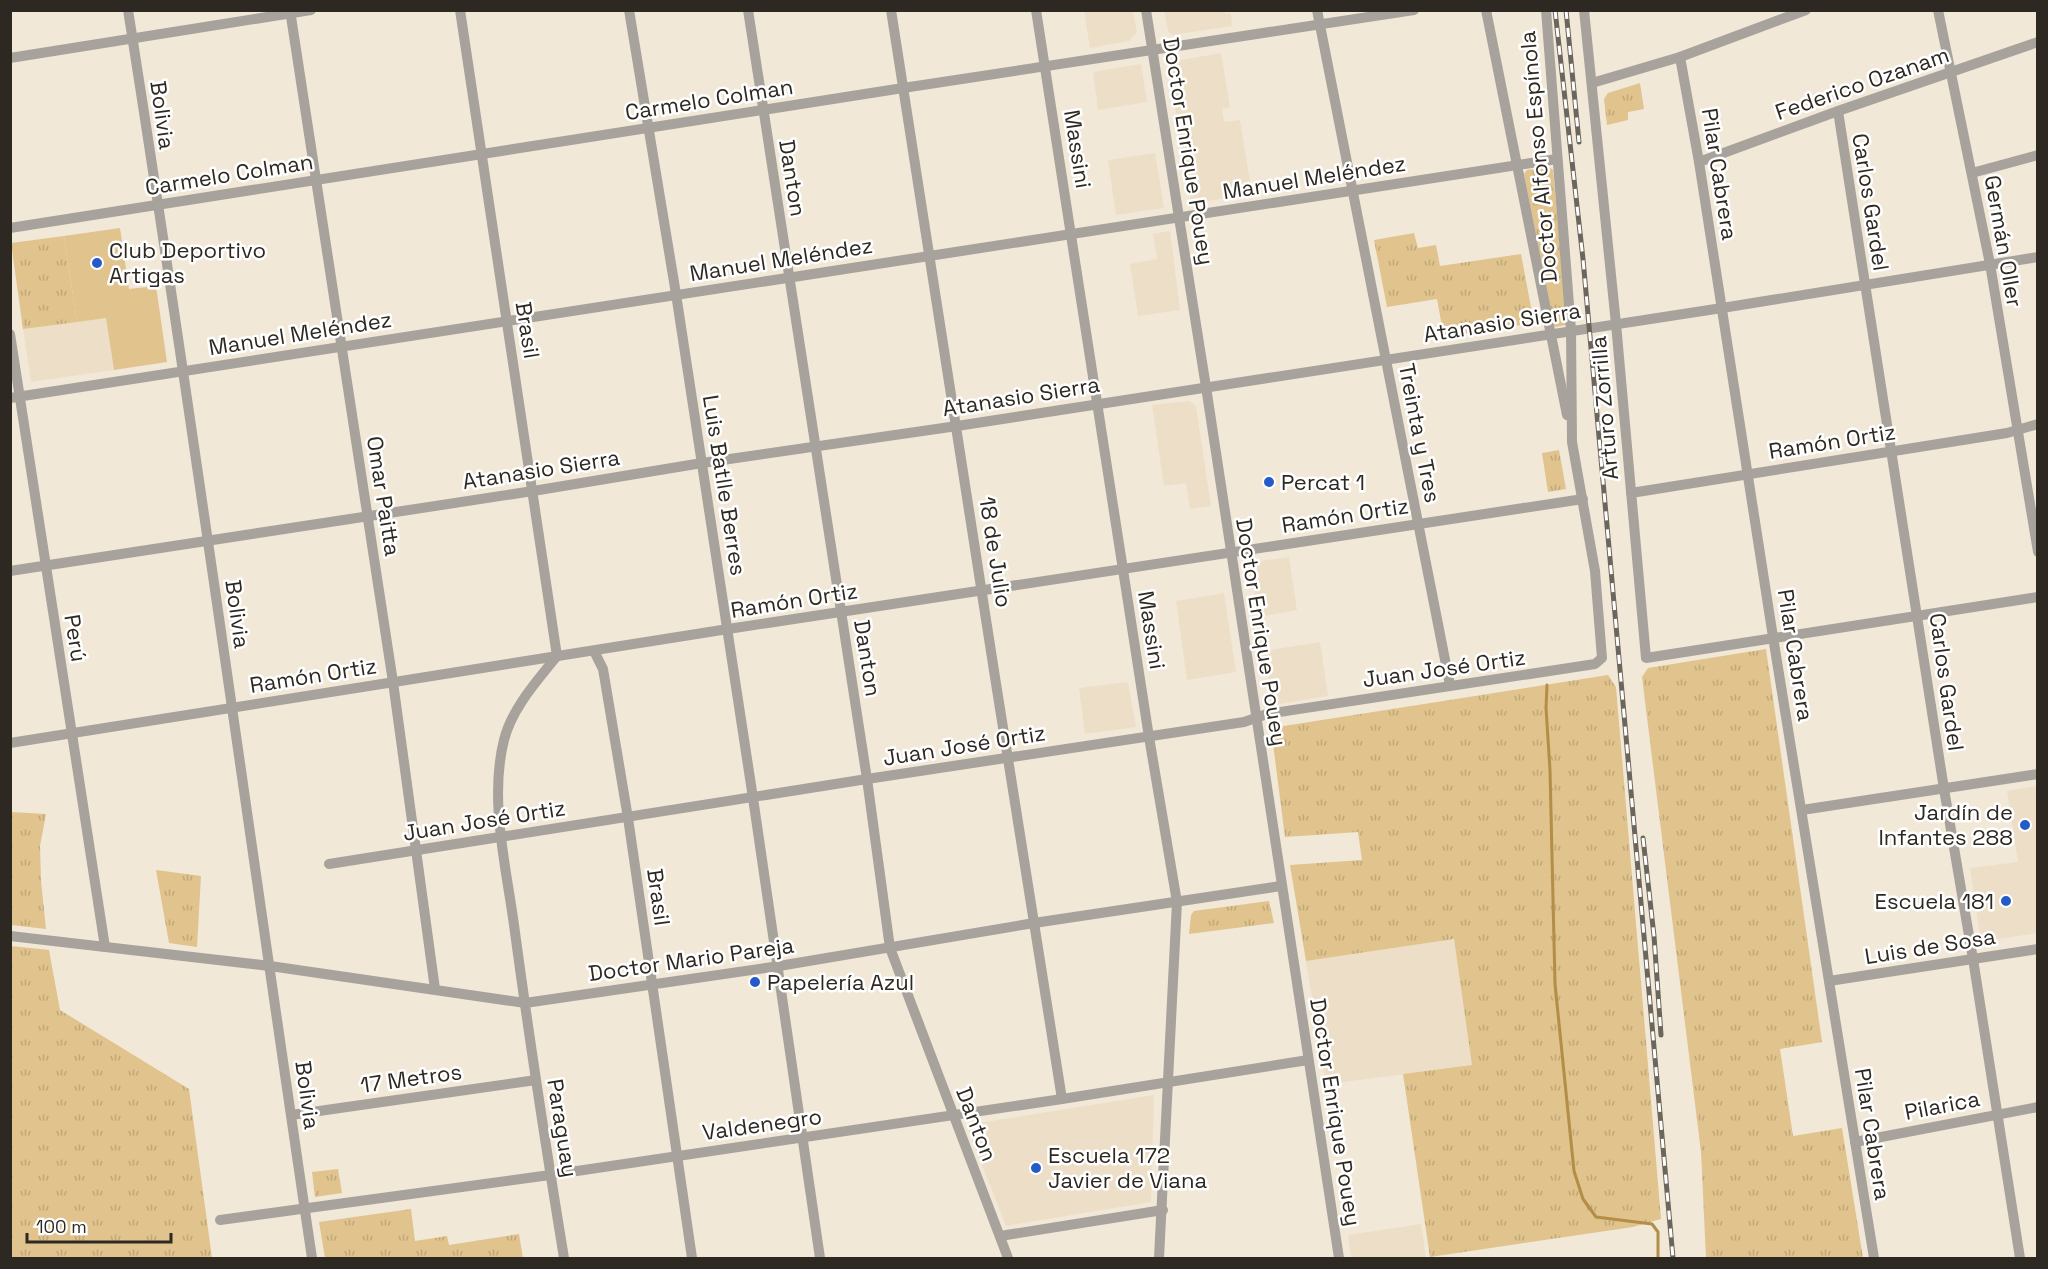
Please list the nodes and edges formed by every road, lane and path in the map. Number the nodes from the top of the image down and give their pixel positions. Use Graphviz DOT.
graph roads {
  1 [pos="128,10"];
  2 [pos="311,10"];
  3 [pos="459,10"];
  4 [pos="629,10"];
  5 [pos="748,10"];
  6 [pos="891,10"];
  7 [pos="1036,10"];
  8 [pos="1146,10"];
  9 [pos="1317,10"];
  10 [pos="1414,10"];
  11 [pos="1486,10"];
  12 [pos="1546,10"];
  13 [pos="1584,10"];
  14 [pos="1806,10"];
  15 [pos="1938,10"];
  16 [pos="290,12"];
  17 [pos="1790,13"];
  18 [pos="1320,25"];
  19 [pos="132,39"];
  20 [pos="2037,42"];
  21 [pos="1154,51"];
  22 [pos="1680,57"];
  23 [pos="10,58"];
  24 [pos="1045,66"];
  25 [pos="1951,72"];
  26 [pos="1592,83"];
  27 [pos="903,88"];
  28 [pos="763,111"];
  29 [pos="1838,111"];
  30 [pos="648,129"];
  31 [pos="481,154"];
  32 [pos="2037,155"];
  33 [pos="1557,159"];
  34 [pos="1699,162"];
  35 [pos="1516,165"];
  36 [pos="1972,173"];
  37 [pos="316,180"];
  38 [pos="1352,191"];
  39 [pos="157,206"];
  40 [pos="1179,217"];
  41 [pos="10,228"];
  42 [pos="1072,235"];
  43 [pos="929,255"];
  44 [pos="2037,257"];
  45 [pos="1990,264"];
  46 [pos="788,278"];
  47 [pos="1864,284"];
  48 [pos="676,294"];
  49 [pos="1722,308"];
  50 [pos="507,322"];
  51 [pos="1616,324"];
  52 [pos="1572,330"];
  53 [pos="1551,333"];
  54 [pos="10,334"];
  55 [pos="341,346"];
  56 [pos="1386,359"];
  57 [pos="183,371"];
  58 [pos="1206,387"];
  59 [pos="15,397"];
  60 [pos="1097,403"];
  61 [pos="2037,424"];
  62 [pos="957,426"];
  63 [pos="2017,430"];
  64 [pos="1572,442"];
  65 [pos="816,446"];
  66 [pos="1891,452"];
  67 [pos="702,463"];
  68 [pos="1748,474"];
  69 [pos="533,491"];
  70 [pos="1631,493"];
  71 [pos="1583,499"];
  72 [pos="368,515"];
  73 [pos="1418,524"];
  74 [pos="208,540"];
  75 [pos="2037,552"];
  76 [pos="1230,553"];
  77 [pos="46,565"];
  78 [pos="1124,570"];
  79 [pos="10,571"];
  80 [pos="982,591"];
  81 [pos="2037,597"];
  82 [pos="841,612"];
  83 [pos="1918,616"];
  84 [pos="728,629"];
  85 [pos="1773,638"];
  86 [pos="594,651"];
  87 [pos="557,656"];
  88 [pos="1602,658"];
  89 [pos="393,682"];
  90 [pos="1450,685"];
  91 [pos="232,708"];
  92 [pos="1255,718"];
  93 [pos="71,733"];
  94 [pos="1149,736"];
  95 [pos="10,743"];
  96 [pos="1006,758"];
  97 [pos="2037,774"];
  98 [pos="867,779"];
  99 [pos="1944,789"];
  100 [pos="753,798"];
  101 [pos="1802,810"];
  102 [pos="628,818"];
  103 [pos="502,837"];
  104 [pos="416,850"];
  105 [pos="329,864"];
  106 [pos="1281,886"];
  107 [pos="1177,902"];
  108 [pos="1034,922"];
  109 [pos="10,936"];
  110 [pos="105,947"];
  111 [pos="890,948"];
  112 [pos="2037,950"];
  113 [pos="1973,959"];
  114 [pos="270,966"];
  115 [pos="779,966"];
  116 [pos="1828,981"];
  117 [pos="652,984"];
  118 [pos="435,988"];
  119 [pos="525,1003"];
  120 [pos="1308,1060"];
  121 [pos="536,1080"];
  122 [pos="1167,1082"];
  123 [pos="1062,1099"];
  124 [pos="2037,1107"];
  125 [pos="1998,1114"];
  126 [pos="291,1115"];
  127 [pos="953,1115"];
  128 [pos="802,1138"];
  129 [pos="1855,1142"];
  130 [pos="678,1156"];
  131 [pos="550,1175"];
  132 [pos="305,1210"];
  133 [pos="1162,1210"];
  134 [pos="220,1220"];
  135 [pos="1000,1236"];
  136 [pos="312,1258"];
  137 [pos="564,1258"];
  138 [pos="692,1258"];
  139 [pos="820,1258"];
  140 [pos="1008,1258"];
  141 [pos="1159,1258"];
  142 [pos="1339,1258"];
  143 [pos="1874,1258"];
  144 [pos="2020,1258"];
  1 -- 19 [label="street, Bolivia"];
  2 -- 16 [label="street"];
  3 -- 31 [label="street, Brasil"];
  4 -- 30 [label="street, Luis Batlle Berres"];
  5 -- 28 [label="street, Danton"];
  6 -- 27 [label="street, 18 de Julio"];
  7 -- 24 [label="street, Massini"];
  8 -- 21 [label="street, Doctor Enrique Pouey"];
  9 -- 18 [label="street, Treinta y Tres"];
  10 -- 18 [label="street, Carmelo Colman"];
  11 -- 35 [label="street"];
  12 -- 33 [label="street, Doctor Alfonso Espínola"];
  13 -- 26 [label="street, Arturo Zorrilla"];
  14 -- 17 [label="street"];
  15 -- 25 [label="street, Germán Oller"];
  16 -- 19 [label="street"];
  16 -- 37 [label="street, Omar Paitta"];
  17 -- 22 [label="street"];
  18 -- 21 [label="street, Carmelo Colman"];
  18 -- 38 [label="street, Treinta y Tres"];
  19 -- 23 [label="street"];
  19 -- 39 [label="street, Bolivia"];
  20 -- 25 [label="street, Federico Ozanam"];
  21 -- 24 [label="street, Carmelo Colman"];
  21 -- 40 [label="street, Doctor Enrique Pouey"];
  22 -- 26 [label="street"];
  22 -- 34 [label="street, Pilar Cabrera"];
  24 -- 27 [label="street, Carmelo Colman"];
  24 -- 42 [label="street, Massini"];
  25 -- 29 [label="street, Federico Ozanam"];
  25 -- 36 [label="street, Germán Oller"];
  26 -- 51 [label="street, Arturo Zorrilla"];
  27 -- 28 [label="street, Carmelo Colman"];
  27 -- 43 [label="street, 18 de Julio"];
  28 -- 30 [label="street, Carmelo Colman"];
  28 -- 46 [label="street, Danton"];
  29 -- 34 [label="street, Federico Ozanam"];
  29 -- 47 [label="street, Carlos Gardel"];
  30 -- 31 [label="street, Carmelo Colman"];
  30 -- 48 [label="street, Luis Batlle Berres"];
  31 -- 37 [label="street, Carmelo Colman"];
  31 -- 50 [label="street, Brasil"];
  32 -- 36 [label="street"];
  33 -- 35 [label="street, Manuel Meléndez"];
  33 -- 52 [label="street, Doctor Alfonso Espínola"];
  34 -- 49 [label="street, Pilar Cabrera"];
  35 -- 38 [label="street, Manuel Meléndez"];
  35 -- 53 [label="street"];
  36 -- 45 [label="street, Germán Oller"];
  37 -- 39 [label="street, Carmelo Colman"];
  37 -- 55 [label="street, Omar Paitta"];
  38 -- 40 [label="street, Manuel Meléndez"];
  38 -- 56 [label="street, Treinta y Tres"];
  39 -- 41 [label="street, Carmelo Colman"];
  39 -- 57 [label="street, Bolivia"];
  40 -- 42 [label="street, Manuel Meléndez"];
  40 -- 58 [label="street, Doctor Enrique Pouey"];
  42 -- 43 [label="street, Manuel Meléndez"];
  42 -- 60 [label="street, Massini"];
  43 -- 46 [label="street, Manuel Meléndez"];
  43 -- 62 [label="street, 18 de Julio"];
  44 -- 45 [label="street, Atanasio Sierra"];
  45 -- 47 [label="street, Atanasio Sierra"];
  45 -- 63 [label="street, Germán Oller"];
  46 -- 48 [label="street, Manuel Meléndez"];
  46 -- 65 [label="street, Danton"];
  47 -- 49 [label="street, Atanasio Sierra"];
  47 -- 66 [label="street, Carlos Gardel"];
  48 -- 50 [label="street, Manuel Meléndez"];
  48 -- 67 [label="street, Luis Batlle Berres"];
  49 -- 51 [label="street, Atanasio Sierra"];
  49 -- 68 [label="street, Pilar Cabrera"];
  50 -- 55 [label="street, Manuel Meléndez"];
  50 -- 69 [label="street, Brasil"];
  51 -- 52 [label="street, Atanasio Sierra"];
  51 -- 70 [label="street, Arturo Zorrilla"];
  52 -- 53 [label="street, Atanasio Sierra"];
  52 -- 64 [label="street, Doctor Alfonso Espínola"];
  53 -- 56 [label="street, Atanasio Sierra"];
  53 -- 64 [label="street"];
  54 -- 59 [label="street, Perú"];
  55 -- 57 [label="street, Manuel Meléndez"];
  55 -- 72 [label="street, Omar Paitta"];
  56 -- 58 [label="street, Atanasio Sierra"];
  56 -- 73 [label="street, Treinta y Tres"];
  57 -- 59 [label="street, Manuel Meléndez"];
  57 -- 74 [label="street, Bolivia"];
  58 -- 60 [label="street, Atanasio Sierra"];
  58 -- 76 [label="street, Doctor Enrique Pouey"];
  59 -- 77 [label="street, Perú"];
  60 -- 62 [label="street, Atanasio Sierra"];
  60 -- 78 [label="street, Massini"];
  61 -- 63 [label="street, Ramón Ortiz"];
  62 -- 65 [label="street, Atanasio Sierra"];
  62 -- 80 [label="street, 18 de Julio"];
  63 -- 66 [label="street, Ramón Ortiz"];
  63 -- 75 [label="street, Germán Oller"];
  64 -- 71 [label="street, Doctor Alfonso Espínola"];
  65 -- 67 [label="street, Atanasio Sierra"];
  65 -- 82 [label="street, Danton"];
  66 -- 68 [label="street, Ramón Ortiz"];
  66 -- 83 [label="street, Carlos Gardel"];
  67 -- 69 [label="street, Atanasio Sierra"];
  67 -- 84 [label="street, Luis Batlle Berres"];
  68 -- 70 [label="street, Ramón Ortiz"];
  68 -- 85 [label="street, Pilar Cabrera"];
  69 -- 72 [label="street, Atanasio Sierra"];
  69 -- 87 [label="street, Brasil"];
  70 -- 85 [label="street, Arturo Zorrilla"];
  71 -- 73 [label="street, Ramón Ortiz"];
  71 -- 88 [label="street, Doctor Alfonso Espínola"];
  72 -- 74 [label="street, Atanasio Sierra"];
  72 -- 89 [label="street, Omar Paitta"];
  73 -- 76 [label="street, Ramón Ortiz"];
  73 -- 90 [label="street, Treinta y Tres"];
  74 -- 77 [label="street, Atanasio Sierra"];
  74 -- 91 [label="street, Bolivia"];
  76 -- 78 [label="street, Ramón Ortiz"];
  76 -- 92 [label="street, Doctor Enrique Pouey"];
  77 -- 79 [label="street, Atanasio Sierra"];
  77 -- 93 [label="street, Perú"];
  78 -- 80 [label="street, Ramón Ortiz"];
  78 -- 94 [label="street, Massini"];
  80 -- 82 [label="street, Ramón Ortiz"];
  80 -- 96 [label="street, 18 de Julio"];
  81 -- 83 [label="street"];
  82 -- 84 [label="street, Ramón Ortiz"];
  82 -- 98 [label="street, Danton"];
  83 -- 85 [label="street"];
  83 -- 99 [label="street, Carlos Gardel"];
  84 -- 86 [label="street, Ramón Ortiz"];
  84 -- 100 [label="street, Luis Batlle Berres"];
  85 -- 101 [label="street, Pilar Cabrera"];
  86 -- 87 [label="street, Ramón Ortiz"];
  86 -- 102 [label="street, Brasil"];
  87 -- 89 [label="street, Ramón Ortiz"];
  87 -- 103 [label="street, Paraguay"];
  88 -- 90 [label="street, Juan José Ortiz"];
  89 -- 91 [label="street, Ramón Ortiz"];
  89 -- 104 [label="street, Omar Paitta"];
  90 -- 92 [label="street, Juan José Ortiz"];
  91 -- 93 [label="street, Ramón Ortiz"];
  91 -- 114 [label="street, Bolivia"];
  92 -- 94 [label="street, Juan José Ortiz"];
  92 -- 106 [label="street, Doctor Enrique Pouey"];
  93 -- 95 [label="street, Ramón Ortiz"];
  93 -- 110 [label="street, Perú"];
  94 -- 96 [label="street, Juan José Ortiz"];
  94 -- 107 [label="street, Massini"];
  96 -- 98 [label="street, Juan José Ortiz"];
  96 -- 108 [label="street, 18 de Julio"];
  97 -- 99 [label="street"];
  98 -- 100 [label="street, Juan José Ortiz"];
  98 -- 111 [label="street, Danton"];
  99 -- 101 [label="street"];
  99 -- 113 [label="street, Carlos Gardel"];
  100 -- 102 [label="street, Juan José Ortiz"];
  100 -- 115 [label="street, Luis Batlle Berres"];
  101 -- 116 [label="street, Pilar Cabrera"];
  102 -- 103 [label="street, Juan José Ortiz"];
  102 -- 117 [label="street, Brasil"];
  103 -- 104 [label="street, Juan José Ortiz"];
  103 -- 119 [label="street, Paraguay"];
  104 -- 105 [label="street, Juan José Ortiz"];
  104 -- 118 [label="street, Omar Paitta"];
  106 -- 107 [label="street, Doctor Mario Pareja"];
  106 -- 120 [label="street, Doctor Enrique Pouey"];
  107 -- 108 [label="street, Doctor Mario Pareja"];
  107 -- 122 [label="street, Massini"];
  108 -- 111 [label="street, Doctor Mario Pareja"];
  108 -- 123 [label="street, 18 de Julio"];
  109 -- 110 [label="street, Doctor Mario Pareja"];
  110 -- 114 [label="street, Doctor Mario Pareja"];
  111 -- 115 [label="street, Doctor Mario Pareja"];
  111 -- 127 [label="street, Danton"];
  112 -- 113 [label="street, Luis de Sosa"];
  113 -- 116 [label="street, Luis de Sosa"];
  113 -- 125 [label="street, Carlos Gardel"];
  114 -- 118 [label="street, Doctor Mario Pareja"];
  114 -- 126 [label="street, Bolivia"];
  115 -- 117 [label="street, Doctor Mario Pareja"];
  115 -- 128 [label="street, Luis Batlle Berres"];
  116 -- 129 [label="street, Pilar Cabrera"];
  117 -- 119 [label="street, Doctor Mario Pareja"];
  117 -- 130 [label="street, Brasil"];
  118 -- 119 [label="street, Doctor Mario Pareja"];
  119 -- 121 [label="street, Paraguay"];
  120 -- 122 [label="street, Valdenegro"];
  120 -- 142 [label="street, Doctor Enrique Pouey"];
  121 -- 126 [label="street, 17 Metros"];
  121 -- 131 [label="street, Paraguay"];
  122 -- 123 [label="street, Valdenegro"];
  122 -- 133 [label="street, Massini"];
  123 -- 127 [label="street, Valdenegro"];
  124 -- 125 [label="street, Pilarica"];
  125 -- 129 [label="street, Pilarica"];
  125 -- 144 [label="street, Carlos Gardel"];
  126 -- 132 [label="street, Bolivia"];
  127 -- 128 [label="street, Valdenegro"];
  127 -- 135 [label="street, Danton"];
  128 -- 130 [label="street, Valdenegro"];
  128 -- 139 [label="street, Luis Batlle Berres"];
  129 -- 143 [label="street, Pilar Cabrera"];
  130 -- 131 [label="street, Valdenegro"];
  130 -- 138 [label="street, Brasil"];
  131 -- 132 [label="street, Valdenegro"];
  131 -- 137 [label="street, Paraguay"];
  132 -- 134 [label="street, Valdenegro"];
  132 -- 136 [label="street, Bolivia"];
  133 -- 135 [label="street"];
  133 -- 141 [label="street, Massini"];
  135 -- 140 [label="street, Danton"];
}
